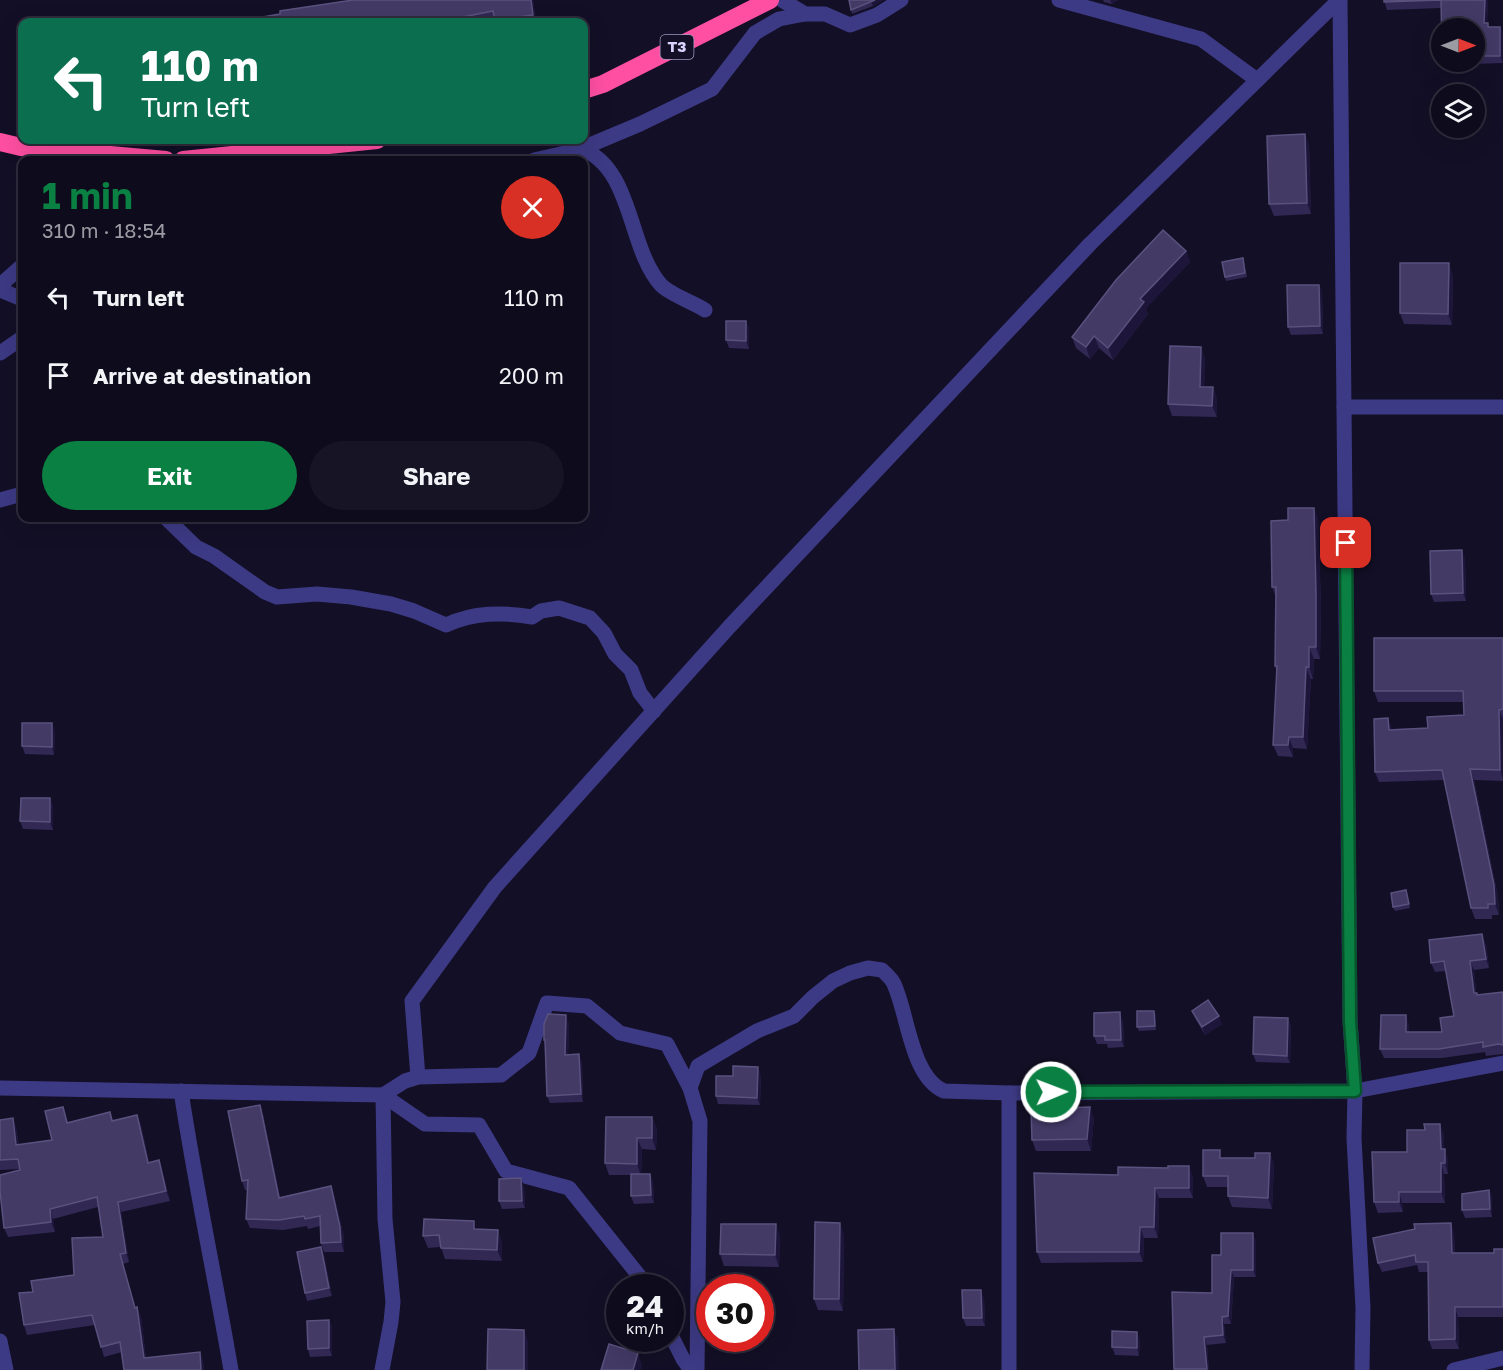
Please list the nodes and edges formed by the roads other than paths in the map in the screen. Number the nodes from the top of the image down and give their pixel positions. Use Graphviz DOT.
graph roads {
  1 [pos="770,0"];
  2 [pos="782,0"];
  3 [pos="902,0"];
  4 [pos="1059,0"];
  5 [pos="1340,0"];
  6 [pos="805,14"];
  7 [pos="1257,80"];
  8 [pos="588,89"];
  9 [pos="0,142"];
  10 [pos="338,144"];
  11 [pos="580,148"];
  12 [pos="121,156"];
  13 [pos="222,156"];
  14 [pos="549,156"];
  15 [pos="18,270"];
  16 [pos="0,290"];
  17 [pos="18,297"];
  18 [pos="705,310"];
  19 [pos="18,341"];
  20 [pos="0,353"];
  21 [pos="1344,407"];
  22 [pos="1503,407"];
  23 [pos="18,495"];
  24 [pos="0,500"];
  25 [pos="170,522"];
  26 [pos="654,711"];
  27 [pos="1503,1063"];
  28 [pos="418,1077"];
  29 [pos="0,1088"];
  30 [pos="690,1088"];
  31 [pos="181,1091"];
  32 [pos="1355,1091"];
  33 [pos="1009,1093"];
  34 [pos="383,1095"];
  35 [pos="638,1274"];
  36 [pos="0,1341"];
  37 [pos="680,1352"];
  38 [pos="1503,1358"];
  39 [pos="6,1370"];
  40 [pos="231,1370"];
  41 [pos="382,1370"];
  42 [pos="691,1370"];
  43 [pos="697,1370"];
  44 [pos="1009,1370"];
  45 [pos="1362,1370"];
  46 [pos="1454,1370"];
  1 -- 8 [label="highway, T3"];
  2 -- 6 [label="street"];
  3 -- 6 [label="street"];
  4 -- 7 [label="street"];
  5 -- 7 [label="street"];
  5 -- 21 [label="street"];
  6 -- 11 [label="street"];
  7 -- 26 [label="street"];
  9 -- 12 [label="highway"];
  10 -- 13 [label="highway"];
  11 -- 14 [label="street"];
  11 -- 18 [label="street"];
  15 -- 16 [label="street"];
  16 -- 17 [label="street"];
  19 -- 20 [label="street"];
  21 -- 22 [label="street"];
  21 -- 32 [label="street"];
  23 -- 24 [label="street"];
  25 -- 26 [label="street"];
  26 -- 28 [label="street"];
  27 -- 32 [label="street"];
  28 -- 30 [label="street"];
  28 -- 34 [label="street"];
  29 -- 31 [label="street"];
  30 -- 33 [label="street"];
  30 -- 43 [label="street"];
  31 -- 34 [label="street"];
  31 -- 40 [label="street"];
  32 -- 33 [label="street"];
  32 -- 45 [label="street"];
  33 -- 44 [label="street"];
  34 -- 35 [label="street"];
  34 -- 41 [label="street"];
  36 -- 39 [label="street"];
  37 -- 42 [label="street"];
  38 -- 46 [label="street"];
}
